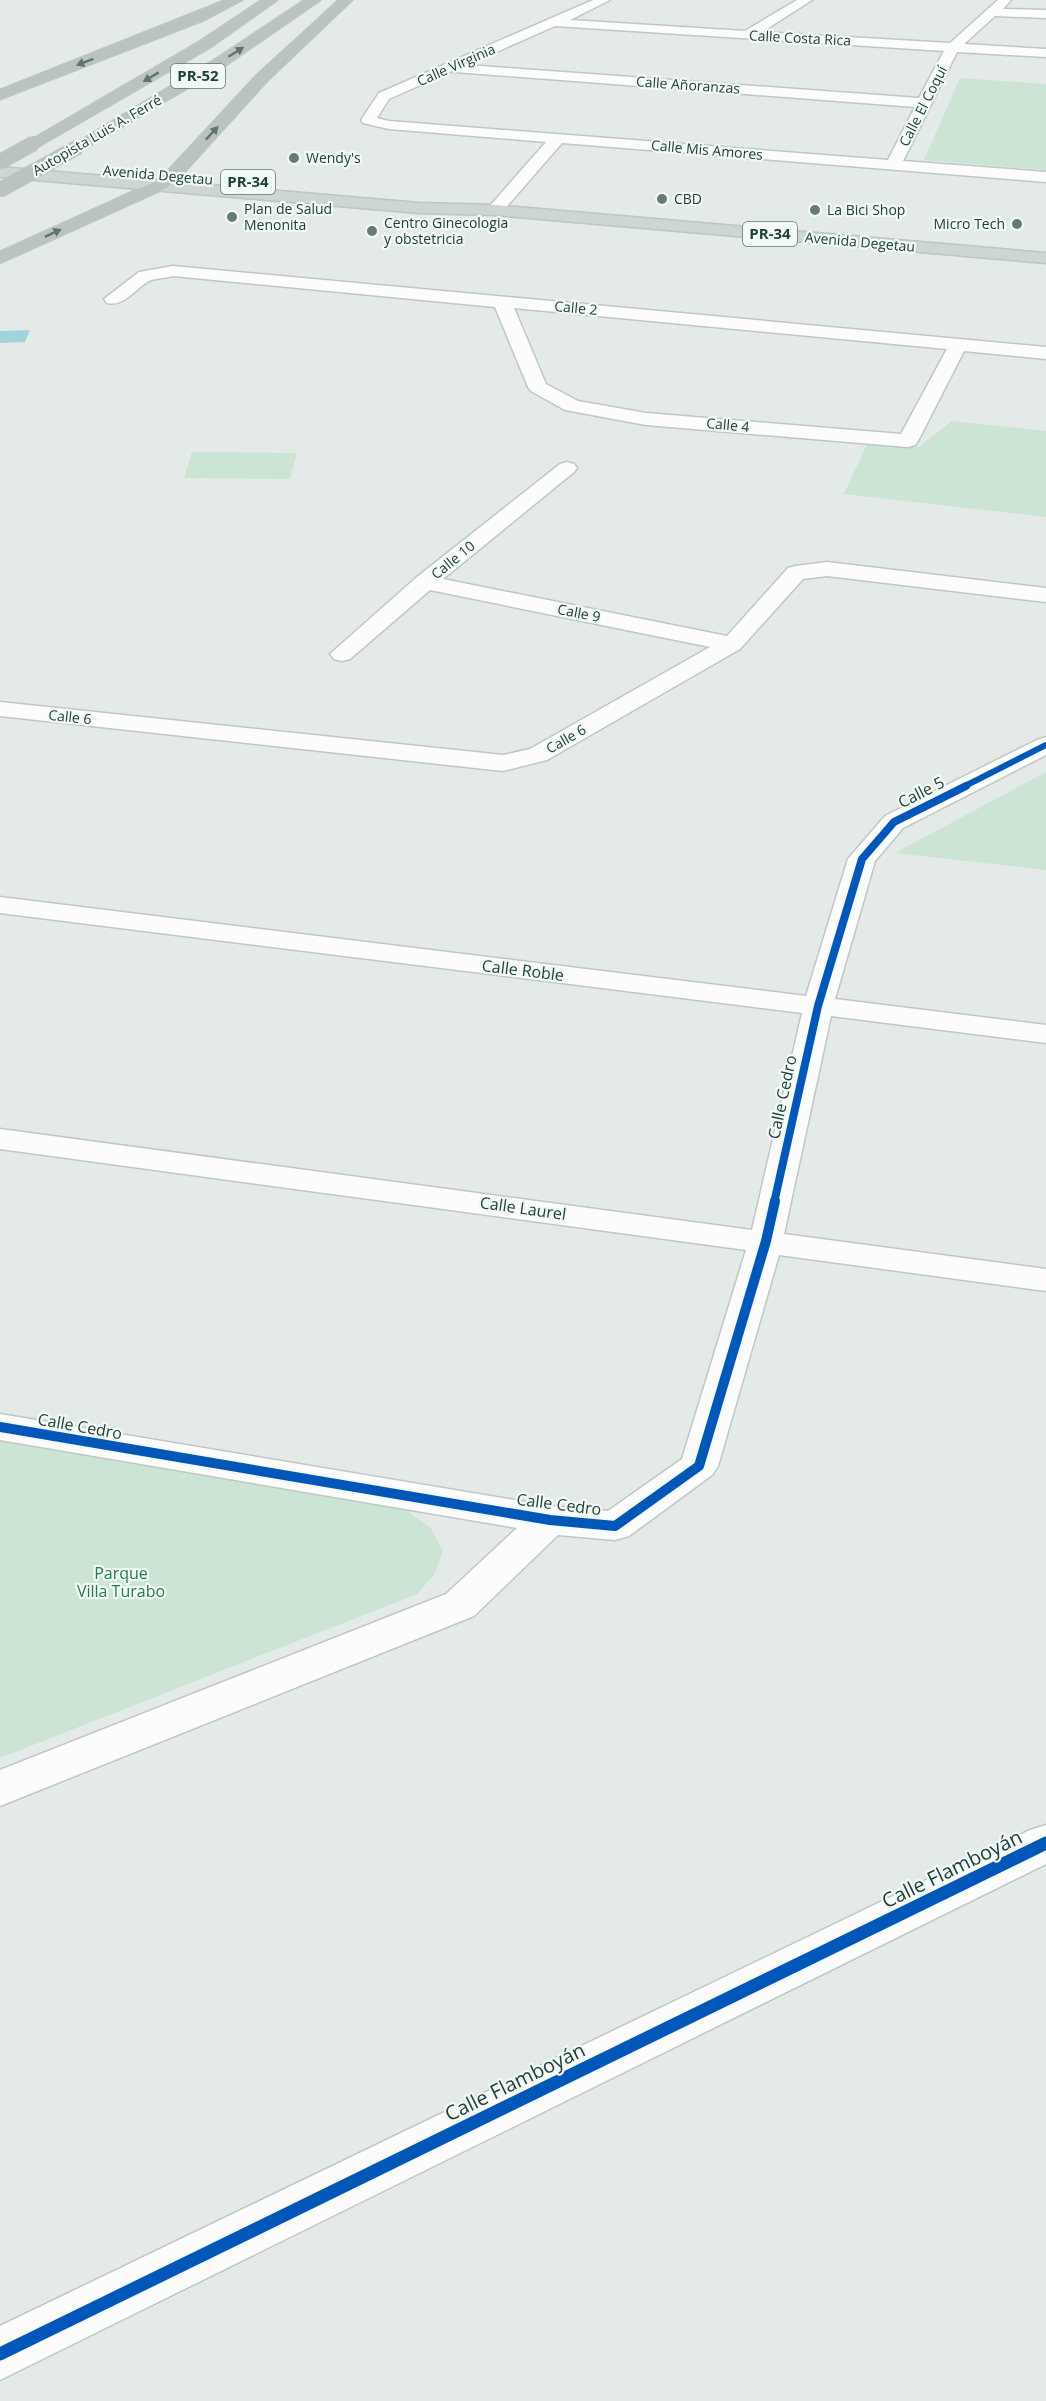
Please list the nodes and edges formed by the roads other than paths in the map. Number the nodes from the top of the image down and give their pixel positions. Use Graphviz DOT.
graph roads {
  1 [pos="236,0"];
  2 [pos="271,0"];
  3 [pos="314,0"];
  4 [pos="346,0"];
  5 [pos="604,0"];
  6 [pos="806,0"];
  7 [pos="1005,0"];
  8 [pos="993,12"];
  9 [pos="1046,15"];
  10 [pos="553,22"];
  11 [pos="747,35"];
  12 [pos="952,48"];
  13 [pos="1046,53"];
  14 [pos="414,66"];
  15 [pos="447,69"];
  16 [pos="0,96"];
  17 [pos="925,103"];
  18 [pos="368,120"];
  19 [pos="558,138"];
  20 [pos="0,161"];
  21 [pos="893,165"];
  22 [pos="0,172"];
  23 [pos="1046,177"];
  24 [pos="166,180"];
  25 [pos="0,190"];
  26 [pos="495,210"];
  27 [pos="0,258"];
  28 [pos="1046,258"];
  29 [pos="113,299"];
  30 [pos="502,301"];
  31 [pos="958,345"];
  32 [pos="1046,353"];
  33 [pos="567,468"];
  34 [pos="425,582"];
  35 [pos="1046,595"];
  36 [pos="732,644"];
  37 [pos="342,654"];
  38 [pos="0,709"];
  39 [pos="1046,745"];
  40 [pos="0,905"];
  41 [pos="818,1006"];
  42 [pos="1046,1034"];
  43 [pos="0,1138"];
  44 [pos="766,1241"];
  45 [pos="1046,1280"];
  46 [pos="0,1427"];
  47 [pos="550,1520"];
  48 [pos="0,1788"];
  49 [pos="1046,1843"];
  50 [pos="0,2354"];
  1 -- 16 [label="highway, one-way"];
  2 -- 20 [label="highway, Autopista Luis A. Ferré / PR-52, one-way, bridge"];
  25 -- 3 [label="highway, Autopista Luis A. Ferré / PR-52, one-way, bridge"];
  24 -- 4 [label="highway, one-way"];
  5 -- 10 [label="street, Calle Virginia"];
  6 -- 11 [label="street"];
  7 -- 8 [label="street"];
  8 -- 9 [label="street"];
  8 -- 12 [label="street"];
  10 -- 11 [label="street, Calle Costa Rica"];
  10 -- 15 [label="street, Calle Virginia"];
  11 -- 12 [label="street, Calle Costa Rica"];
  12 -- 13 [label="street, Calle Costa Rica"];
  12 -- 17 [label="street, Calle El Coquí"];
  14 -- 15 [label="street, Calle Añoranzas"];
  15 -- 17 [label="street, Calle Añoranzas"];
  15 -- 18 [label="street, Calle Virginia"];
  17 -- 21 [label="street, Calle El Coquí"];
  18 -- 19 [label="street, Calle Mis Amores"];
  19 -- 21 [label="street, Calle Mis Amores"];
  19 -- 26 [label="street"];
  20 -- 24 [label="main road, Avenida Degetau / PR-34"];
  21 -- 23 [label="street, Calle Mis Amores"];
  22 -- 24 [label="main road, Avenida Degetau / PR-34"];
  24 -- 26 [label="main road, Avenida Degetau / PR-34"];
  27 -- 24 [label="highway, one-way"];
  26 -- 28 [label="main road, Avenida Degetau / PR-34"];
  29 -- 30 [label="street, Calle 2"];
  30 -- 31 [label="street, Calle 2"];
  30 -- 31 [label="street, Calle 4"];
  31 -- 32 [label="street, Calle 2"];
  33 -- 34 [label="street, Calle 10"];
  34 -- 36 [label="street, Calle 9"];
  34 -- 37 [label="street, Calle 10"];
  35 -- 36 [label="street, Calle 6"];
  36 -- 38 [label="street, Calle 6"];
  39 -- 41 [label="street, Calle 5"];
  40 -- 41 [label="street, Calle Roble"];
  41 -- 42 [label="street, Calle Roble"];
  41 -- 44 [label="street, Calle Cedro"];
  43 -- 44 [label="street, Calle Laurel"];
  44 -- 45 [label="street, Calle Laurel"];
  44 -- 47 [label="street, Calle Cedro"];
  46 -- 47 [label="street, Calle Cedro"];
  47 -- 48 [label="street, Calle Cedro"];
  49 -- 50 [label="street, Calle Flamboyán"];
}
